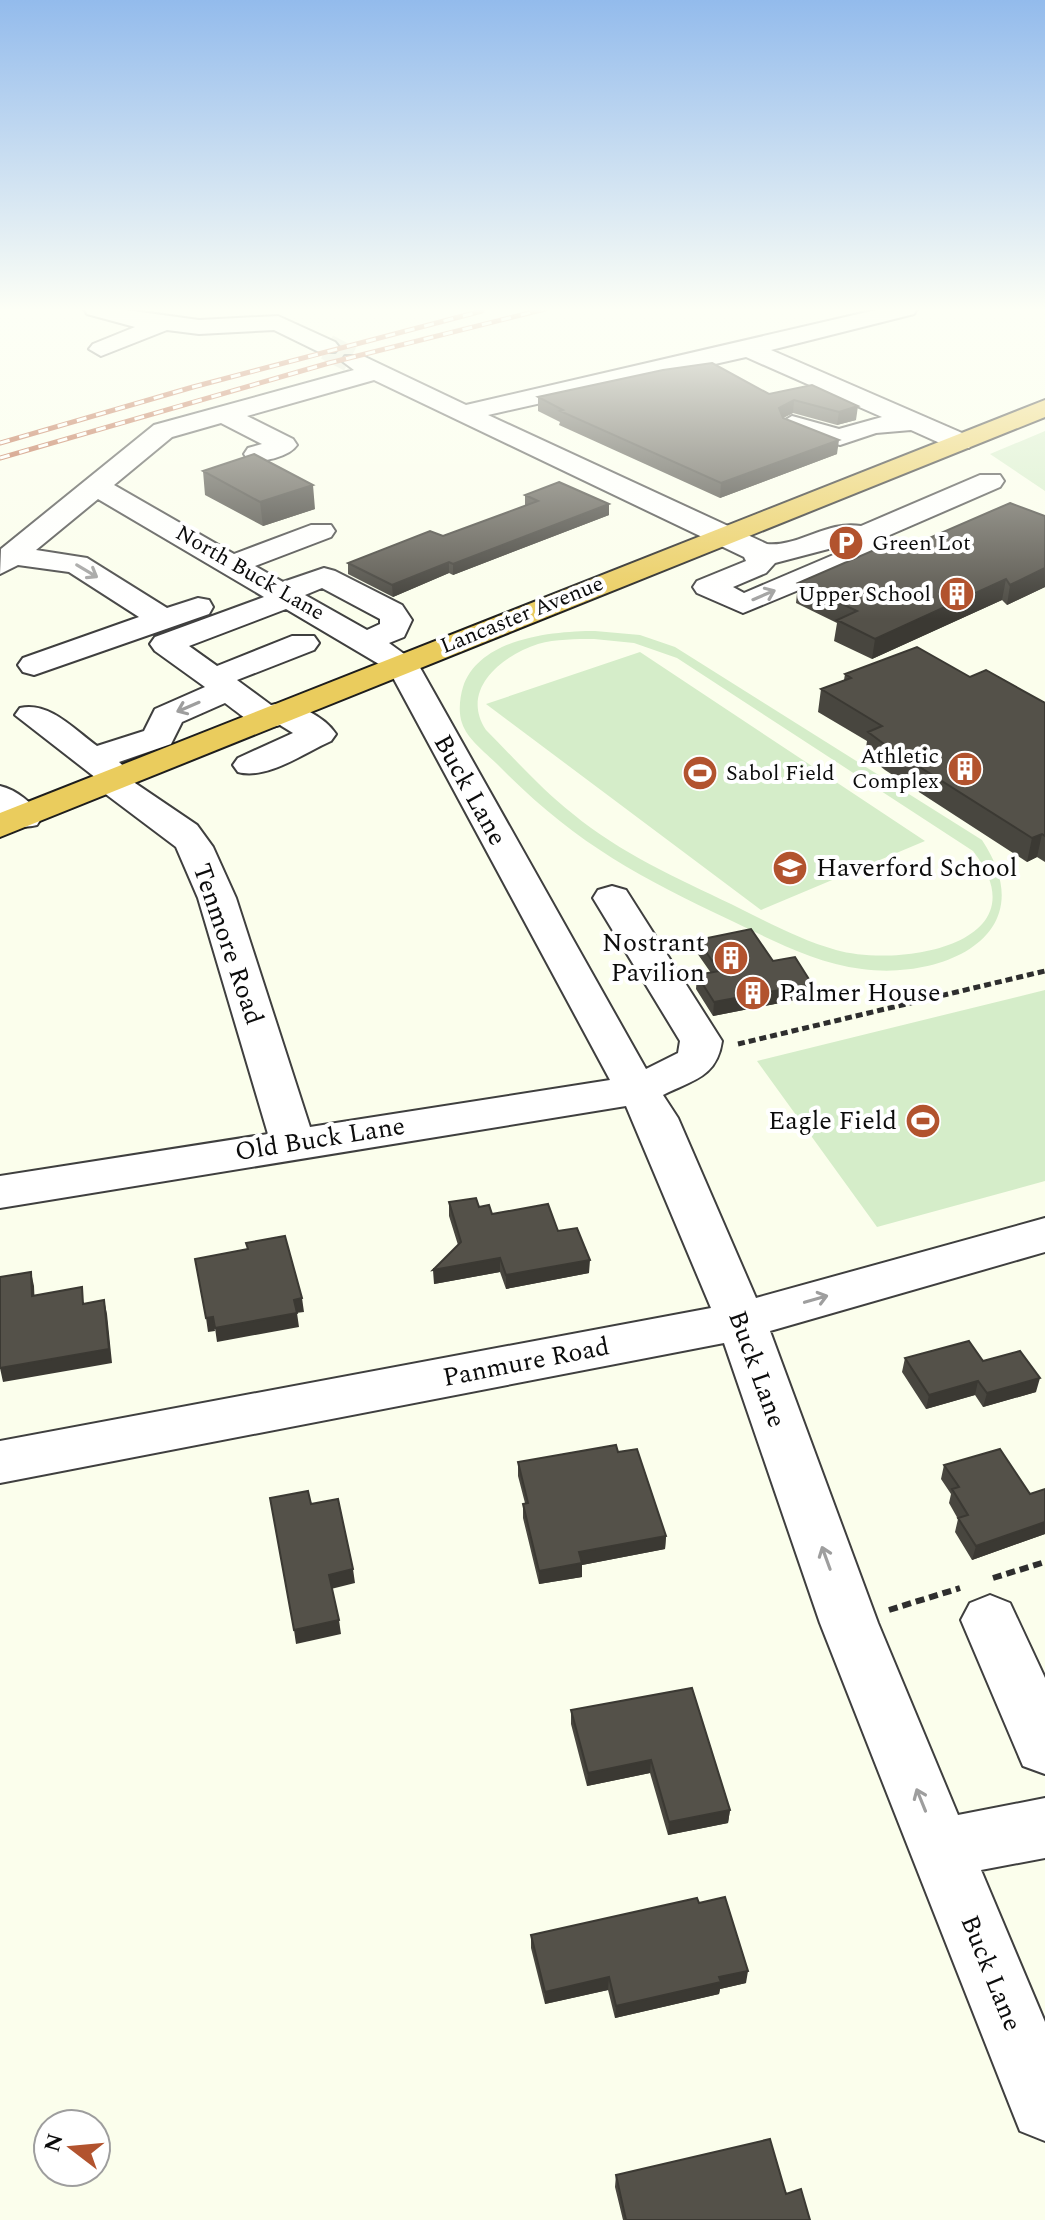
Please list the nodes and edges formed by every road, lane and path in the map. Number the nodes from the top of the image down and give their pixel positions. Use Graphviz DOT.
graph roads {
  1 [pos="228,413"];
  2 [pos="463,413"];
  3 [pos="894,413"];
  4 [pos="1034,413"];
  5 [pos="224,414"];
  6 [pos="916,422"];
  7 [pos="792,424"];
  8 [pos="960,442"];
  9 [pos="257,454"];
  10 [pos="990,481"];
  11 [pos="96,486"];
  12 [pos="321,531"];
  13 [pos="864,535"];
  14 [pos="719,536"];
  15 [pos="755,551"];
  16 [pos="6,560"];
  17 [pos="234,564"];
  18 [pos="280,591"];
  19 [pos="163,619"];
  20 [pos="303,643"];
  21 [pos="402,664"];
  22 [pos="34,665"];
  23 [pos="221,684"];
  24 [pos="32,715"];
  25 [pos="276,715"];
  26 [pos="169,745"];
  27 [pos="250,765"];
  28 [pos="108,773"];
  29 [pos="8,813"];
  30 [pos="612,898"];
  31 [pos="1045,971"];
  32 [pos="729,1046"];
  33 [pos="641,1089"];
  34 [pos="293,1143"];
  35 [pos="0,1192"];
  36 [pos="1045,1235"];
  37 [pos="741,1321"];
  38 [pos="0,1462"];
  39 [pos="1045,1562"];
  40 [pos="982,1595"];
  41 [pos="849,1623"];
  42 [pos="1045,1746"];
  43 [pos="1045,1828"];
  44 [pos="952,1846"];
  45 [pos="1029,2019"];
  46 [pos="1045,2106"];
  1 -- 5 [label="street"];
  2 -- 14 [label="street"];
  3 -- 6 [label="street"];
  4 -- 8 [label="highway, Lancaster Avenue"];
  5 -- 9 [label="street"];
  5 -- 11 [label="street"];
  6 -- 7 [label="street"];
  6 -- 8 [label="street"];
  8 -- 14 [label="highway, Lancaster Avenue"];
  10 -- 13 [label="street"];
  11 -- 16 [label="street"];
  11 -- 17 [label="street, North Buck Lane"];
  12 -- 17 [label="street"];
  13 -- 15 [label="street"];
  15 -- 13 [label="street, one-way"];
  14 -- 15 [label="street"];
  14 -- 21 [label="highway, Lancaster Avenue"];
  16 -- 19 [label="street, one-way"];
  17 -- 18 [label="street, North Buck Lane"];
  18 -- 19 [label="street"];
  18 -- 21 [label="street"];
  18 -- 23 [label="street"];
  19 -- 22 [label="street"];
  20 -- 23 [label="street"];
  21 -- 25 [label="highway, Lancaster Avenue"];
  21 -- 33 [label="street, Buck Lane"];
  23 -- 25 [label="street"];
  23 -- 26 [label="street, one-way"];
  24 -- 28 [label="street, Tenmore Road"];
  25 -- 26 [label="highway, Lancaster Avenue"];
  25 -- 27 [label="street"];
  26 -- 28 [label="street"];
  28 -- 29 [label="highway"];
  28 -- 34 [label="street, Tenmore Road"];
  30 -- 33 [label="street, Old Buck Lane"];
  31 -- 32 [label="path"];
  33 -- 34 [label="street, Old Buck Lane"];
  33 -- 37 [label="street, Buck Lane"];
  34 -- 35 [label="street, Old Buck Lane"];
  37 -- 36 [label="street, Panmure Road, one-way"];
  37 -- 38 [label="street, Panmure Road"];
  41 -- 37 [label="street, Buck Lane, one-way"];
  39 -- 40 [label="path"];
  40 -- 41 [label="path"];
  40 -- 42 [label="street"];
  44 -- 41 [label="street, Buck Lane, one-way"];
  43 -- 44 [label="street"];
  44 -- 45 [label="street, Buck Lane"];
  45 -- 46 [label="street, Buck Lane"];
}
